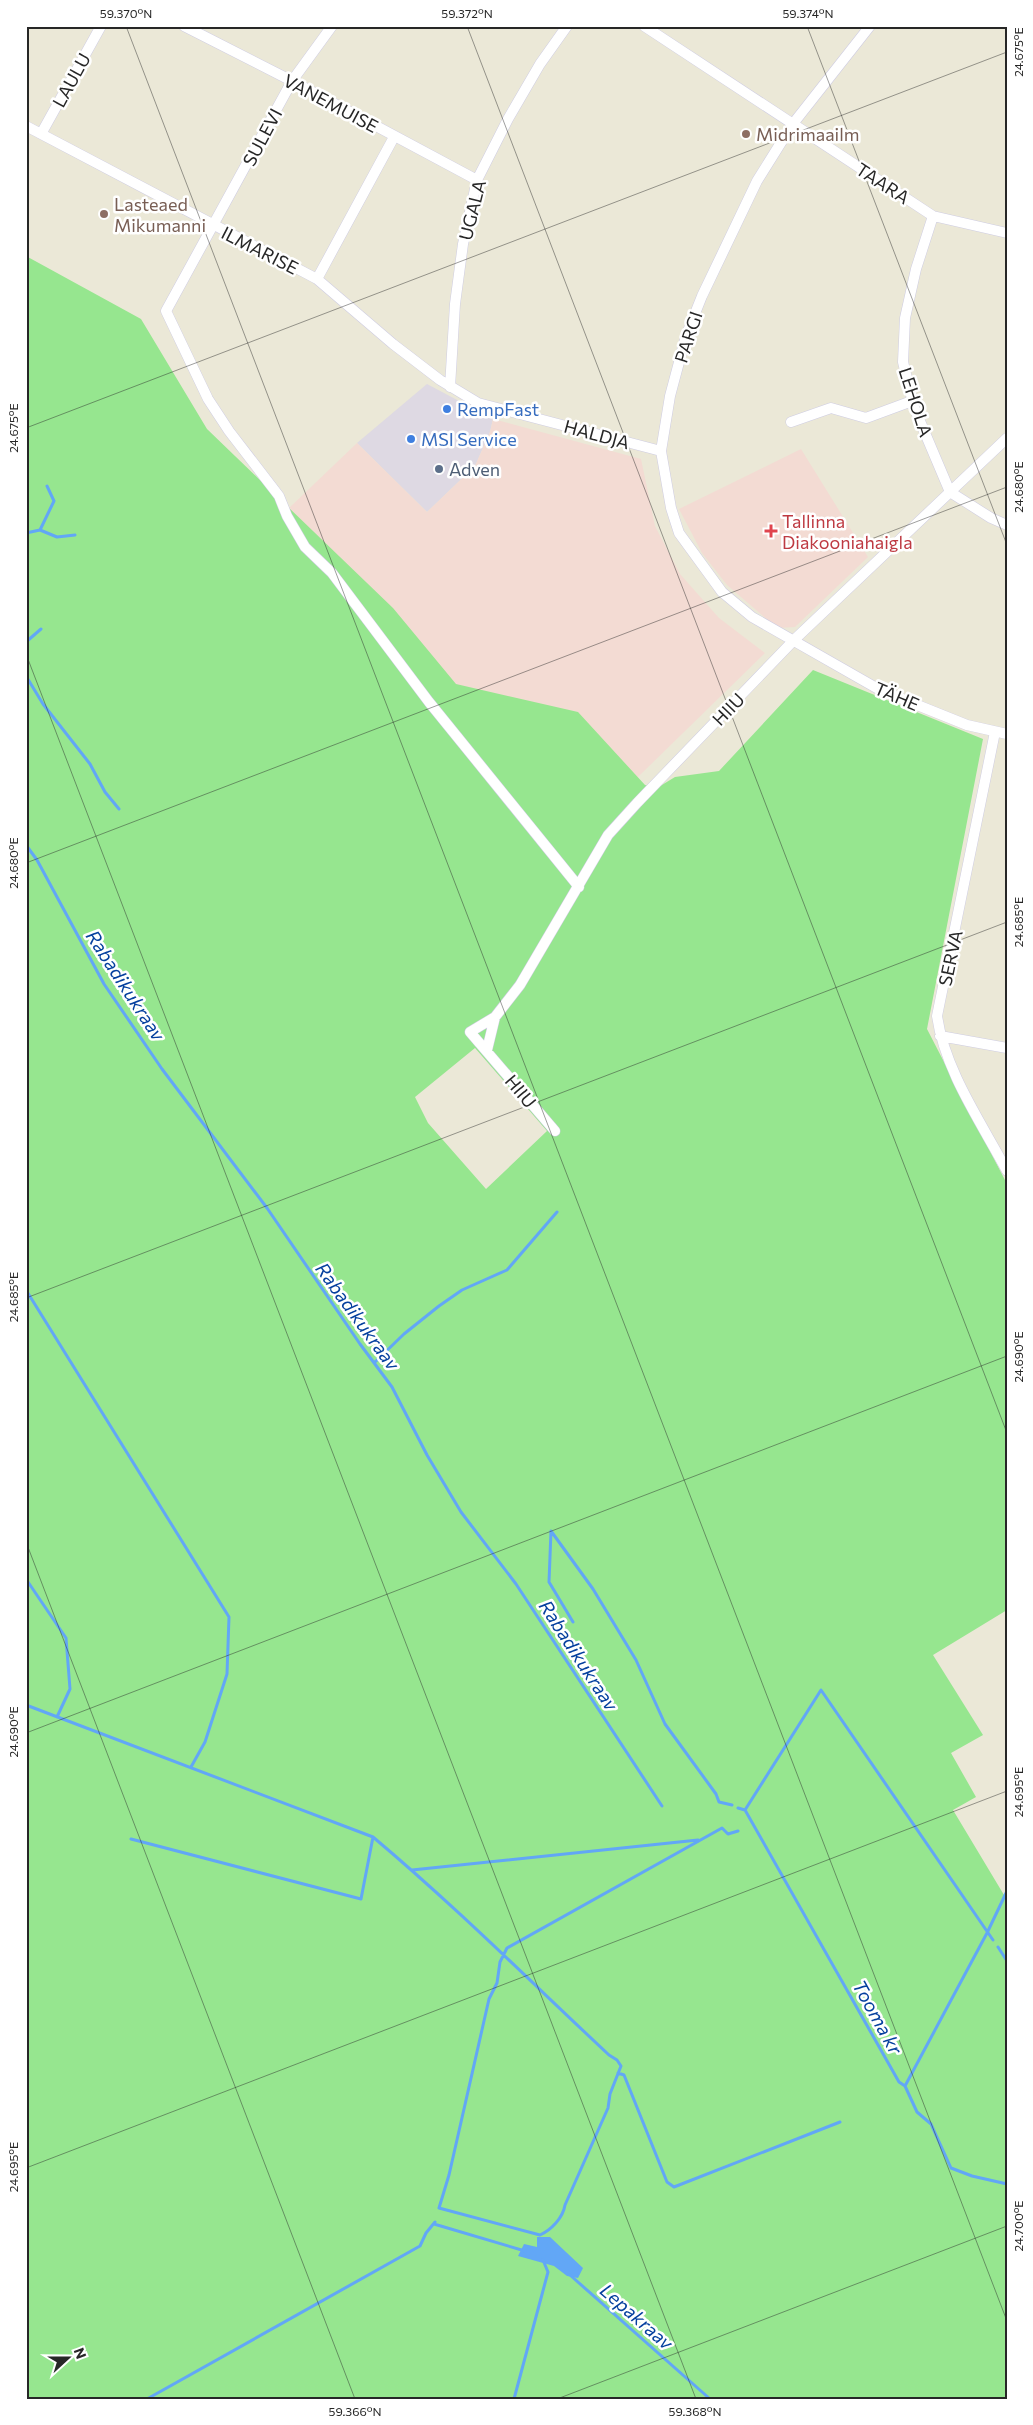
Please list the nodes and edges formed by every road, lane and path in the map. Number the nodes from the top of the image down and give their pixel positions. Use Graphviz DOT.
graph roads {
  1 [pos="101,26"];
  2 [pos="184,26"];
  3 [pos="332,26"];
  4 [pos="567,26"];
  5 [pos="644,26"];
  6 [pos="870,26"];
  7 [pos="292,81"];
  8 [pos="792,125"];
  9 [pos="26,126"];
  10 [pos="41,134"];
  11 [pos="394,137"];
  12 [pos="477,180"];
  13 [pos="933,216"];
  14 [pos="214,226"];
  15 [pos="1007,233"];
  16 [pos="318,279"];
  17 [pos="450,387"];
  18 [pos="912,401"];
  19 [pos="791,422"];
  20 [pos="1007,438"];
  21 [pos="661,451"];
  22 [pos="950,492"];
  23 [pos="1007,525"];
  24 [pos="795,639"];
  25 [pos="995,732"];
  26 [pos="1007,734"];
  27 [pos="579,887"];
  28 [pos="495,1017"];
  29 [pos="940,1036"];
  30 [pos="1007,1048"];
  31 [pos="487,1050"];
  32 [pos="555,1131"];
  33 [pos="1007,1171"];
  1 -- 10 [label="street, LAULU"];
  2 -- 7 [label="street, VANEMUISE"];
  3 -- 7 [label="street, SULEVI"];
  4 -- 12 [label="street, UGALA"];
  5 -- 8 [label="street, TAARA"];
  6 -- 8 [label="street, PARGI"];
  7 -- 11 [label="street, VANEMUISE"];
  7 -- 14 [label="street, SULEVI"];
  8 -- 13 [label="street, TAARA"];
  8 -- 21 [label="street, PARGI"];
  9 -- 10 [label="street, ILMARISE"];
  10 -- 14 [label="street, ILMARISE"];
  11 -- 12 [label="street, VANEMUISE"];
  11 -- 16 [label="street"];
  12 -- 17 [label="street, UGALA"];
  13 -- 15 [label="street, TAARA"];
  13 -- 18 [label="street, LEHOLA"];
  14 -- 16 [label="street, ILMARISE"];
  14 -- 27 [label="street, SULEVI"];
  16 -- 17 [label="street, ILMARISE"];
  17 -- 21 [label="street, HALDJA"];
  18 -- 19 [label="street"];
  18 -- 22 [label="street, LEHOLA"];
  20 -- 22 [label="street, HIIU"];
  21 -- 24 [label="street, PARGI"];
  22 -- 23 [label="street"];
  22 -- 24 [label="street, HIIU"];
  24 -- 25 [label="street, TÄHE"];
  24 -- 27 [label="street, HIIU"];
  25 -- 26 [label="street, TÄHE"];
  25 -- 29 [label="street, SERVA"];
  27 -- 28 [label="street, HIIU"];
  28 -- 31 [label="street, HIIU"];
  28 -- 31 [label="street, HIIU"];
  29 -- 30 [label="street"];
  29 -- 33 [label="street, SERVA"];
  31 -- 32 [label="street, HIIU"];
}
